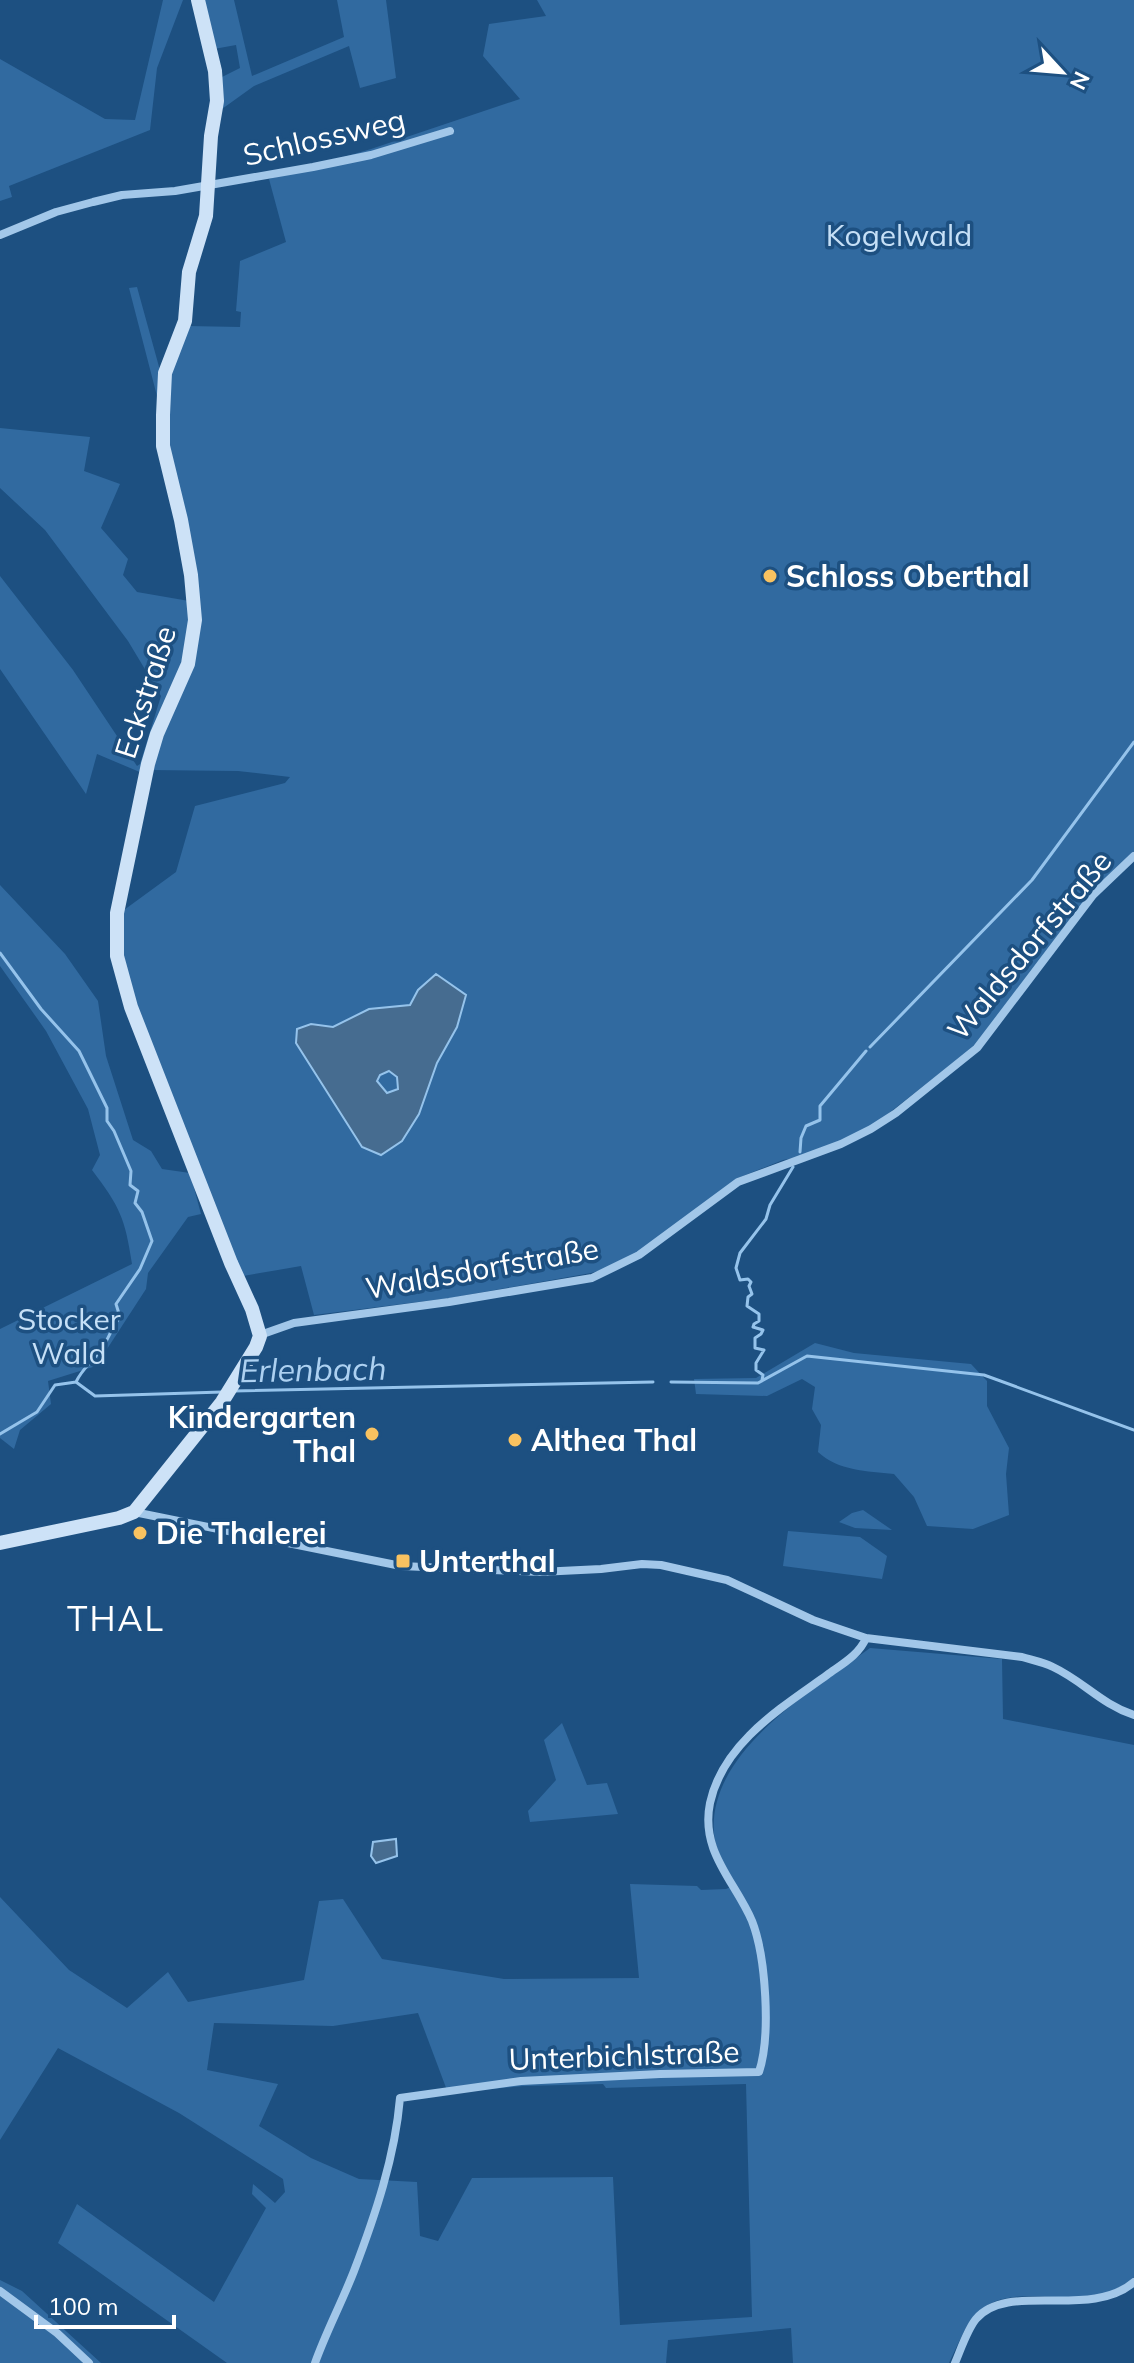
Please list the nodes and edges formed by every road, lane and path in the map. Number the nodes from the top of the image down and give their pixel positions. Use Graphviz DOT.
graph roads {
  1 [pos="198,0"];
  2 [pos="450,131"];
  3 [pos="208,186"];
  4 [pos="0,235"];
  5 [pos="1134,856"];
  6 [pos="260,1336"];
  7 [pos="134,1512"];
  8 [pos="0,1543"];
  9 [pos="866,1638"];
  10 [pos="1134,1715"];
  11 [pos="1134,2282"];
  12 [pos="0,2291"];
  13 [pos="89,2363"];
  14 [pos="315,2363"];
  15 [pos="955,2363"];
  1 -- 3 [label="street, Eckstraße"];
  2 -- 3 [label="street, Schlossweg"];
  3 -- 4 [label="street, Schlossweg"];
  3 -- 6 [label="street, Eckstraße"];
  5 -- 6 [label="street, Waldsdorfstraße"];
  6 -- 7 [label="street"];
  7 -- 8 [label="street"];
  7 -- 9 [label="street"];
  9 -- 10 [label="street"];
  9 -- 14 [label="street, Unterbichlstraße"];
  11 -- 15 [label="street"];
  12 -- 13 [label="street"];
}
